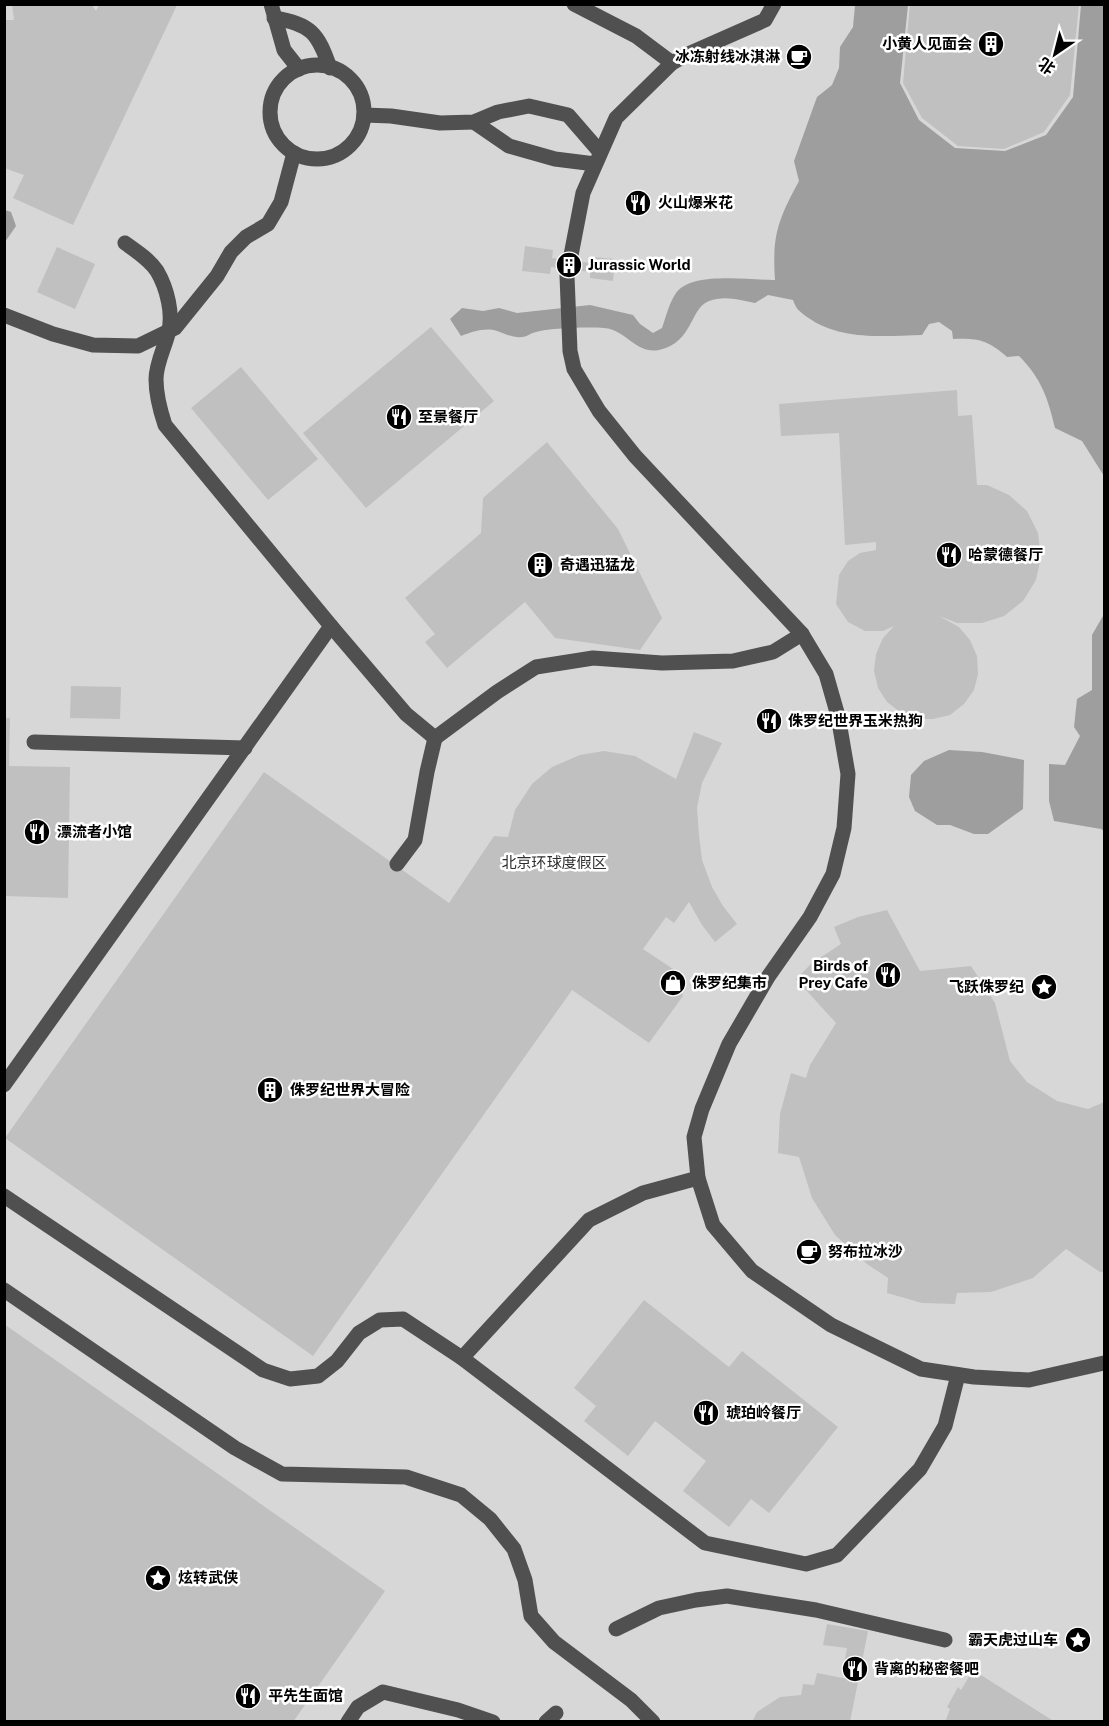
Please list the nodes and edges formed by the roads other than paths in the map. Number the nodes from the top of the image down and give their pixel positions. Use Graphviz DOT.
graph roads {
  1 [pos="774,4"];
  2 [pos="575,5"];
  3 [pos="272,11"];
  4 [pos="672,63"];
  5 [pos="330,68"];
  6 [pos="299,69"];
  7 [pos="364,116"];
  8 [pos="474,122"];
  9 [pos="294,153"];
  10 [pos="598,158"];
  11 [pos="125,243"];
  12 [pos="4,315"];
  13 [pos="169,331"];
  14 [pos="331,626"];
  15 [pos="802,634"];
  16 [pos="435,738"];
  17 [pos="34,742"];
  18 [pos="245,748"];
  19 [pos="397,864"];
  20 [pos="4,1085"];
  21 [pos="698,1178"];
  22 [pos="4,1196"];
  23 [pos="4,1290"];
  24 [pos="462,1358"];
  25 [pos="1104,1363"];
  26 [pos="958,1375"];
  27 [pos="616,1629"];
  28 [pos="945,1640"];
  29 [pos="348,1722"];
  30 [pos="493,1722"];
  31 [pos="653,1722"];
  1 -- 4 [label="street"];
  2 -- 4 [label="street"];
  3 -- 5 [label="street"];
  3 -- 6 [label="street"];
  4 -- 10 [label="street"];
  5 -- 6 [label="street"];
  5 -- 7 [label="street"];
  6 -- 9 [label="street"];
  7 -- 8 [label="street"];
  7 -- 9 [label="street"];
  8 -- 10 [label="street"];
  8 -- 10 [label="street"];
  9 -- 13 [label="street"];
  10 -- 15 [label="street"];
  11 -- 13 [label="street"];
  12 -- 13 [label="street"];
  13 -- 14 [label="street"];
  14 -- 16 [label="street"];
  14 -- 18 [label="street"];
  15 -- 16 [label="street"];
  15 -- 21 [label="street"];
  16 -- 19 [label="street"];
  17 -- 18 [label="street"];
  18 -- 20 [label="street"];
  21 -- 24 [label="street"];
  21 -- 26 [label="street"];
  22 -- 24 [label="street"];
  23 -- 31 [label="street"];
  24 -- 26 [label="street"];
  25 -- 26 [label="street"];
  27 -- 28 [label="street"];
  29 -- 30 [label="street"];
}
